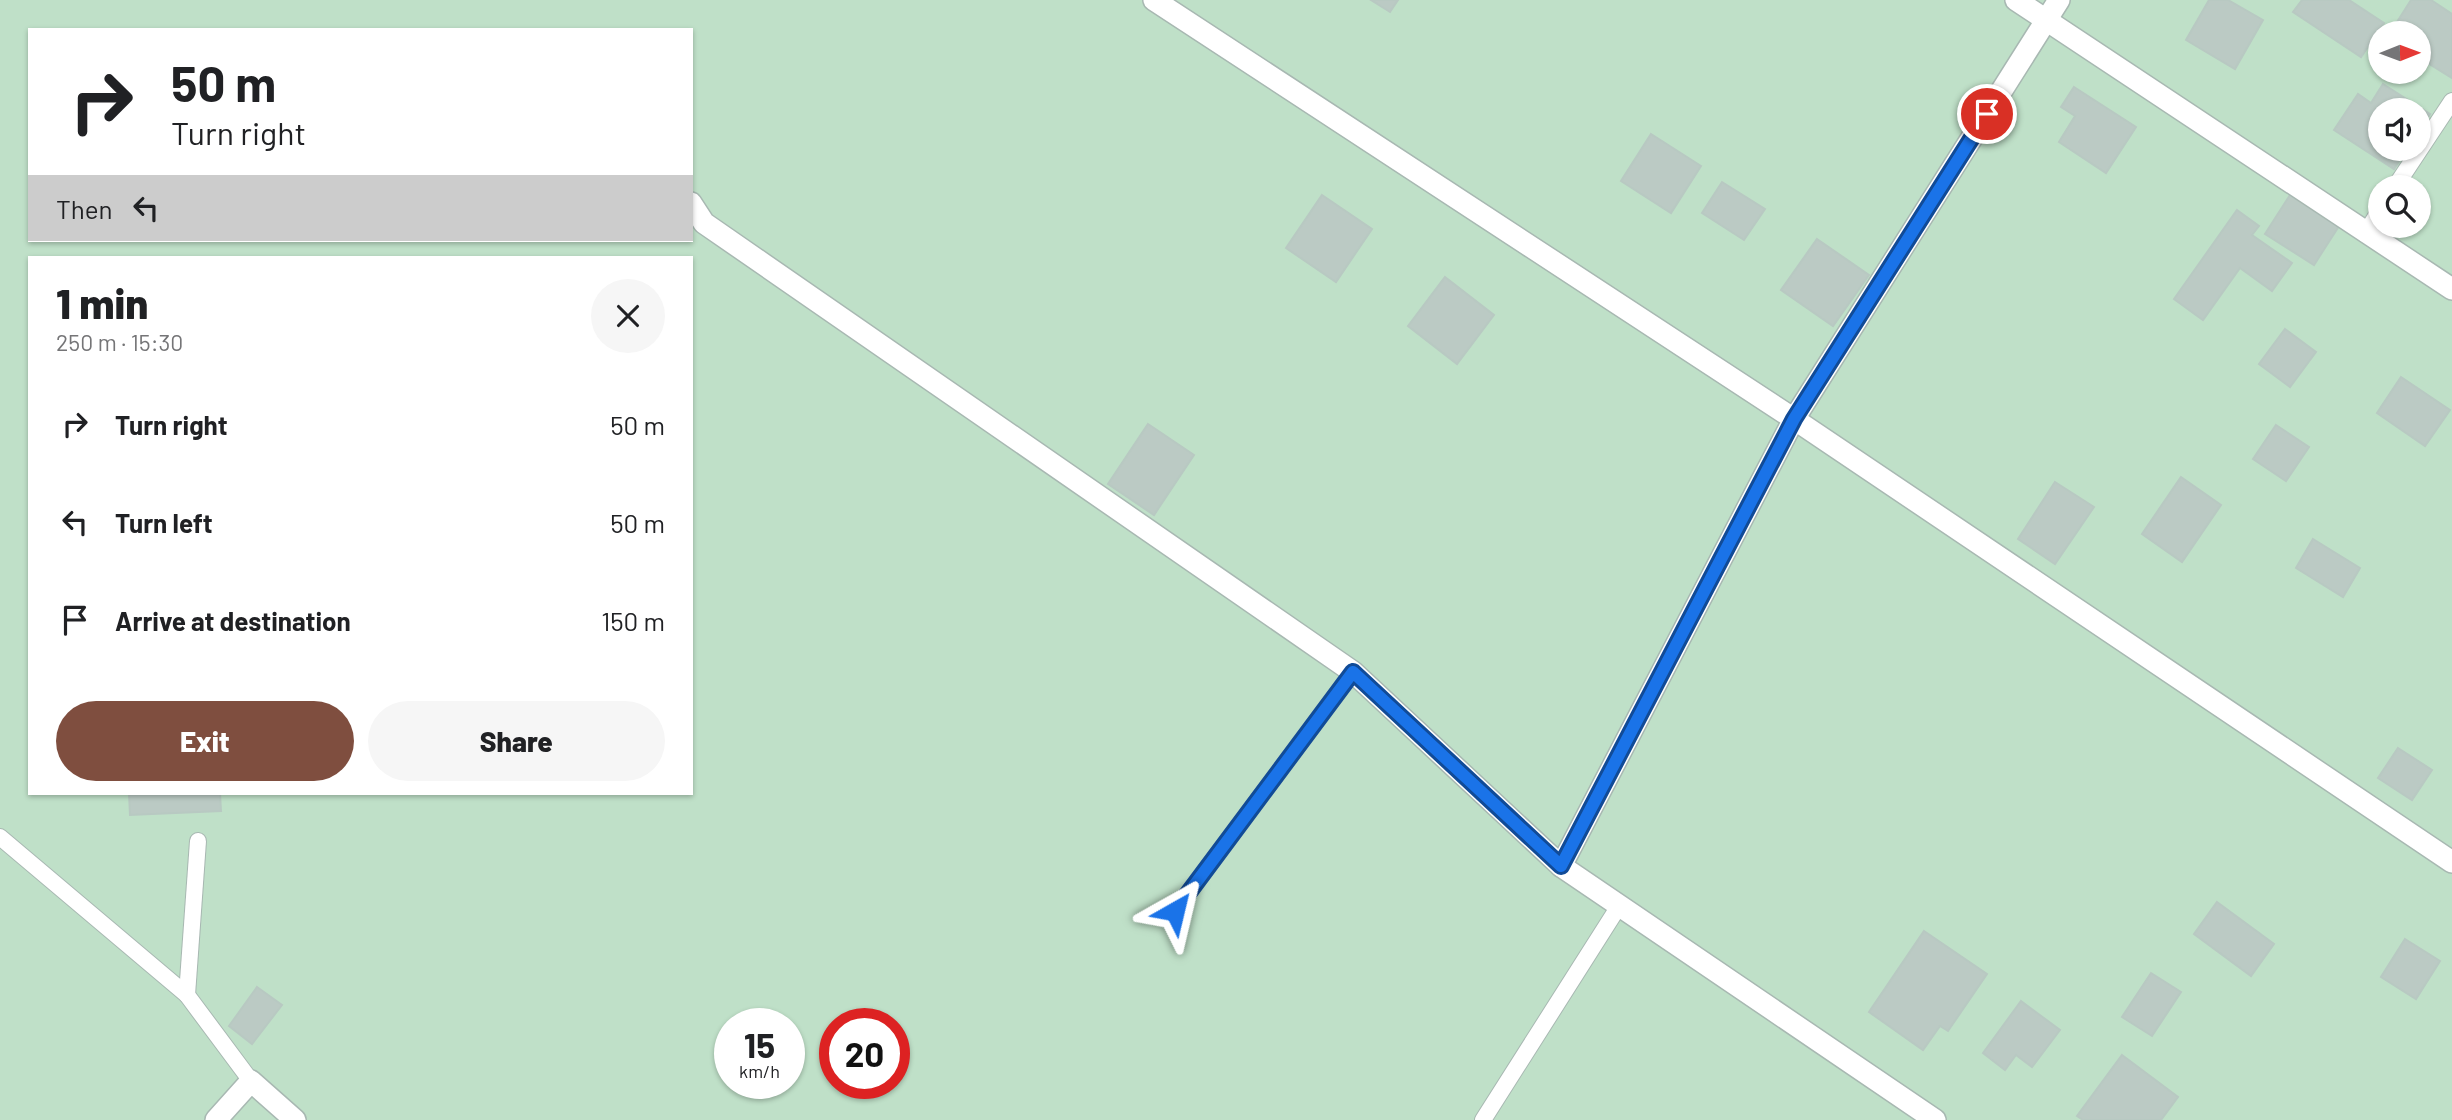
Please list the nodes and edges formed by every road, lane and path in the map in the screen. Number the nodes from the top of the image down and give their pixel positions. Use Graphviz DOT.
graph roads {
  1 [pos="1154,0"];
  2 [pos="2017,0"];
  3 [pos="2059,0"];
  4 [pos="2046,20"];
  5 [pos="2452,101"];
  6 [pos="2403,175"];
  7 [pos="693,205"];
  8 [pos="2368,229"];
  9 [pos="2365,234"];
  10 [pos="2452,289"];
  11 [pos="1794,419"];
  12 [pos="1353,672"];
  13 [pos="0,837"];
  14 [pos="198,841"];
  15 [pos="2452,862"];
  16 [pos="1561,866"];
  17 [pos="1619,906"];
  18 [pos="1175,911"];
  19 [pos="187,995"];
  20 [pos="251,1081"];
  21 [pos="1929,1119"];
  22 [pos="216,1120"];
  23 [pos="295,1120"];
  24 [pos="1483,1120"];
  1 -- 11 [label="street"];
  2 -- 4 [label="street"];
  3 -- 4 [label="street"];
  4 -- 9 [label="street"];
  4 -- 11 [label="street"];
  5 -- 6 [label="lane"];
  7 -- 12 [label="street"];
  8 -- 9 [label="lane"];
  9 -- 10 [label="street"];
  11 -- 15 [label="street"];
  11 -- 16 [label="street"];
  12 -- 16 [label="street"];
  12 -- 18 [label="lane"];
  13 -- 19 [label="lane"];
  14 -- 19 [label="lane"];
  16 -- 17 [label="street"];
  17 -- 21 [label="street"];
  17 -- 24 [label="lane"];
  19 -- 20 [label="lane"];
  20 -- 22 [label="street"];
  20 -- 23 [label="street"];
}
